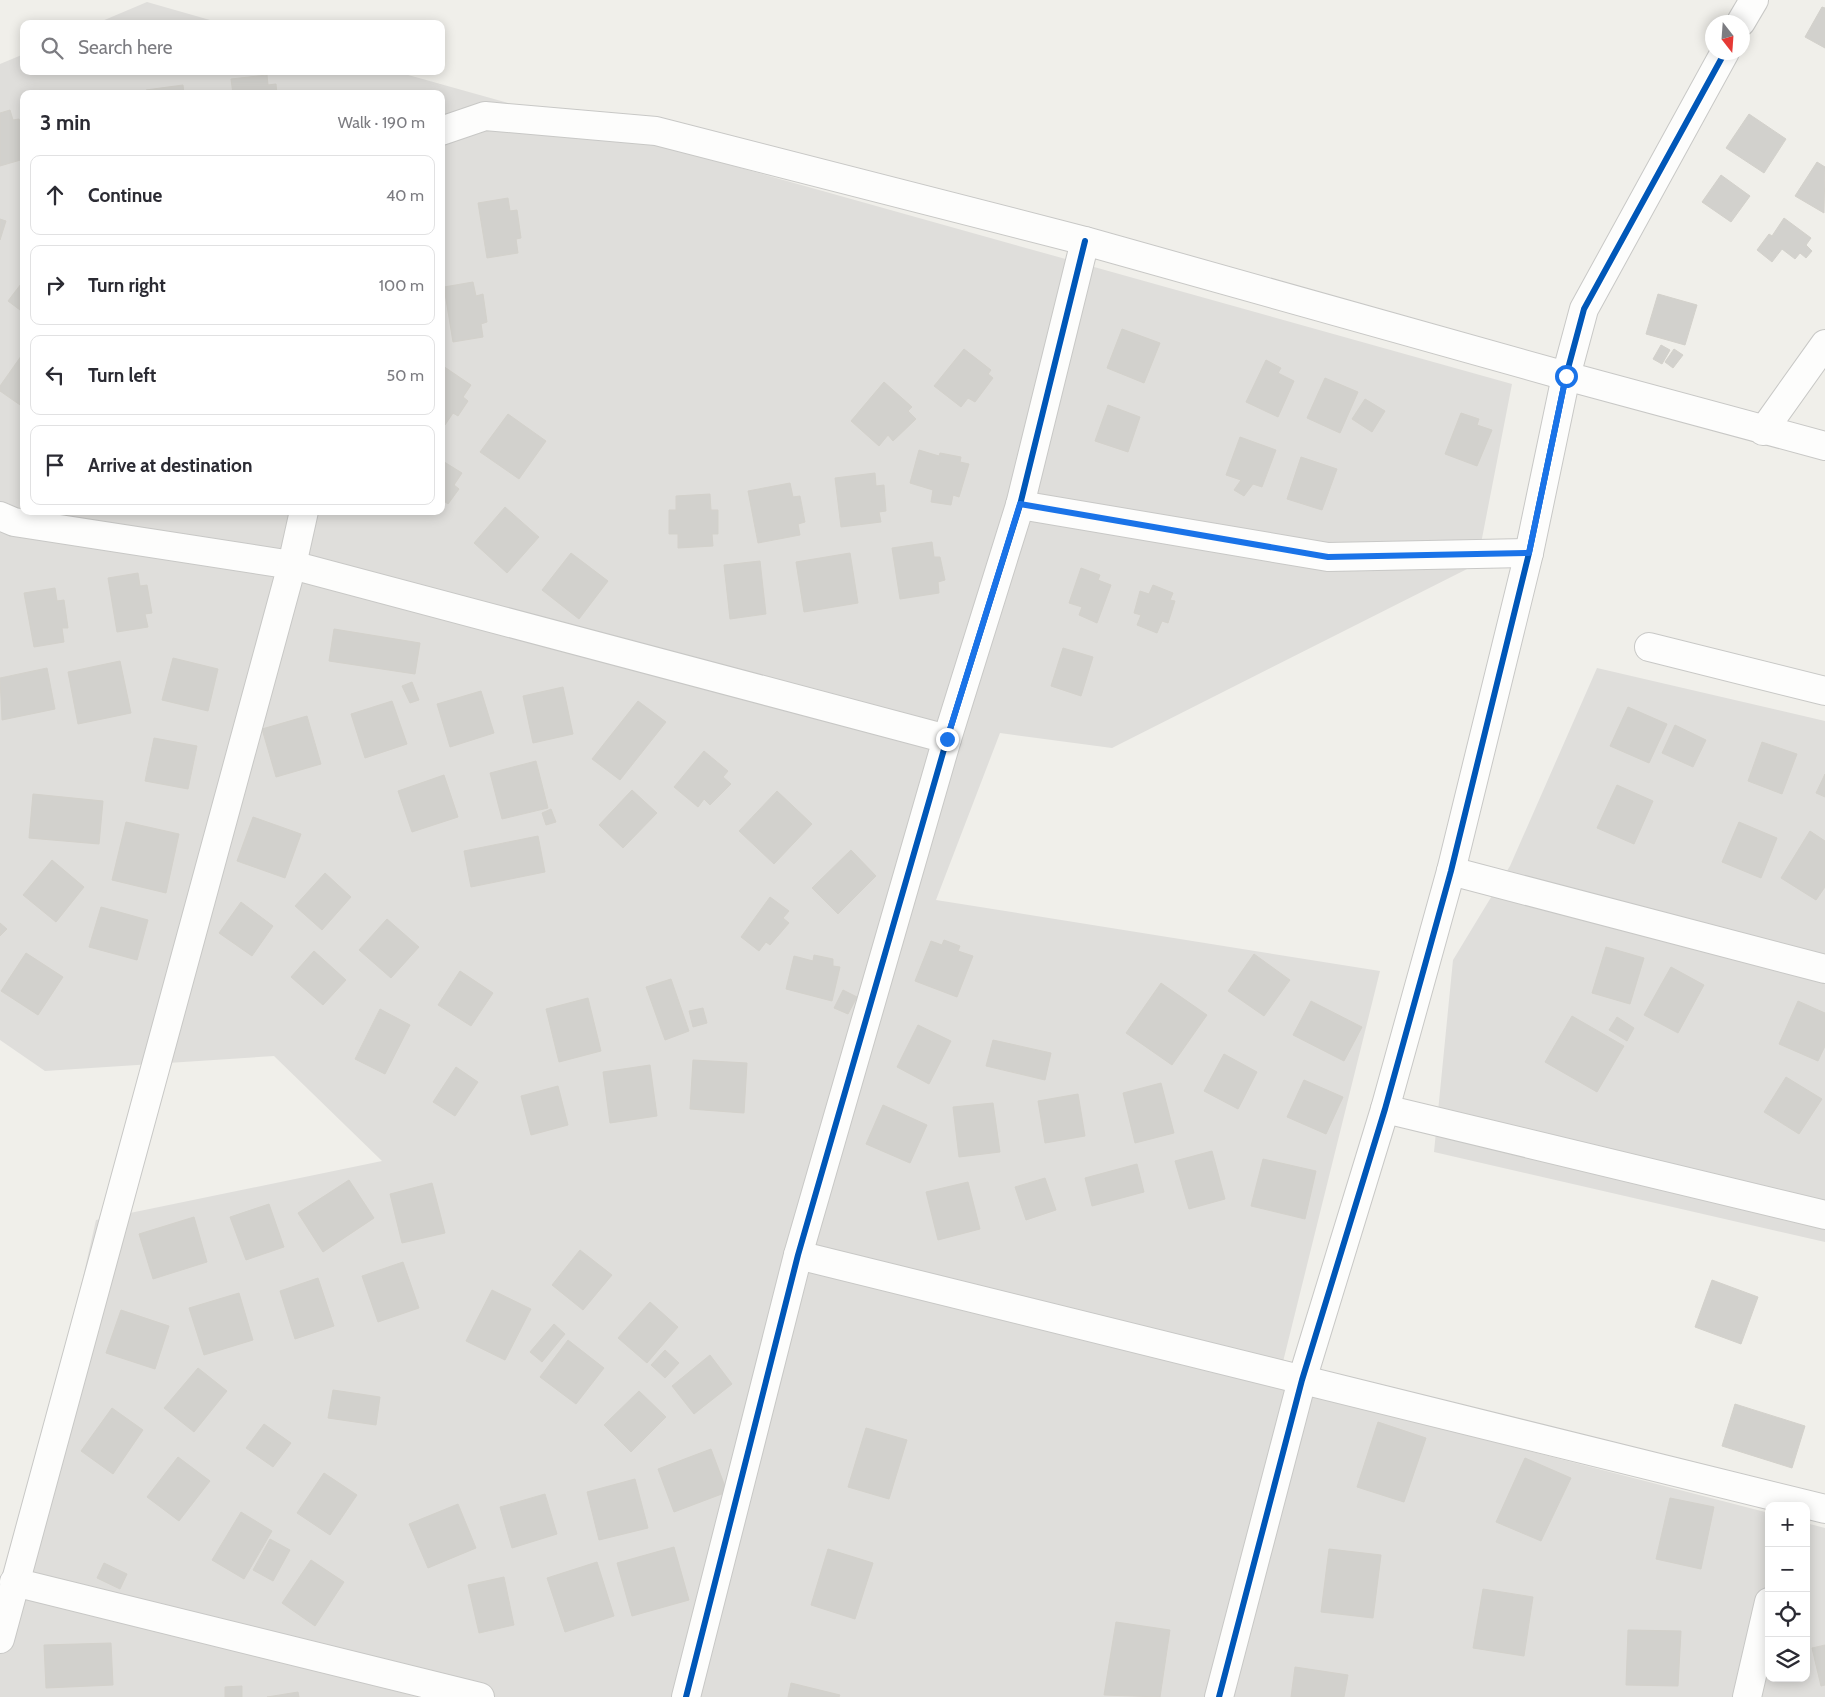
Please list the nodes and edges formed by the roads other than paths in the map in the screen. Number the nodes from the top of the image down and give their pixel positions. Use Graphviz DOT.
graph roads {
  1 [pos="1754,0"];
  2 [pos="1745,15"];
  3 [pos="1721,60"];
  4 [pos="445,129"];
  5 [pos="1085,242"];
  6 [pos="1825,344"];
  7 [pos="1566,376"];
  8 [pos="1763,430"];
  9 [pos="1825,446"];
  10 [pos="1020,504"];
  11 [pos="303,515"];
  12 [pos="0,516"];
  13 [pos="1529,553"];
  14 [pos="292,565"];
  15 [pos="1649,647"];
  16 [pos="1825,691"];
  17 [pos="947,739"];
  18 [pos="1452,871"];
  19 [pos="1825,969"];
  20 [pos="1385,1110"];
  21 [pos="1825,1215"];
  22 [pos="798,1255"];
  23 [pos="1302,1380"];
  24 [pos="1788,1502"];
  25 [pos="1810,1506"];
  26 [pos="1825,1509"];
  27 [pos="14,1582"];
  28 [pos="1765,1619"];
  29 [pos="0,1639"];
  30 [pos="480,1697"];
  31 [pos="686,1697"];
  32 [pos="1219,1697"];
  33 [pos="1747,1697"];
  1 -- 2 [label="street"];
  3 -- 7 [label="street"];
  4 -- 5 [label="street"];
  5 -- 7 [label="street"];
  5 -- 10 [label="street"];
  6 -- 8 [label="street"];
  7 -- 8 [label="street"];
  7 -- 13 [label="street"];
  8 -- 9 [label="street"];
  10 -- 13 [label="street"];
  10 -- 17 [label="street"];
  11 -- 14 [label="street"];
  12 -- 14 [label="street"];
  13 -- 18 [label="street"];
  14 -- 17 [label="street"];
  14 -- 27 [label="street"];
  15 -- 16 [label="street"];
  17 -- 22 [label="street"];
  18 -- 19 [label="street"];
  18 -- 20 [label="street"];
  20 -- 21 [label="street"];
  20 -- 23 [label="street"];
  22 -- 23 [label="street"];
  22 -- 31 [label="street"];
  23 -- 24 [label="street"];
  23 -- 32 [label="street"];
  25 -- 26 [label="street"];
  27 -- 29 [label="street"];
  27 -- 30 [label="street"];
  28 -- 33 [label="street"];
}
